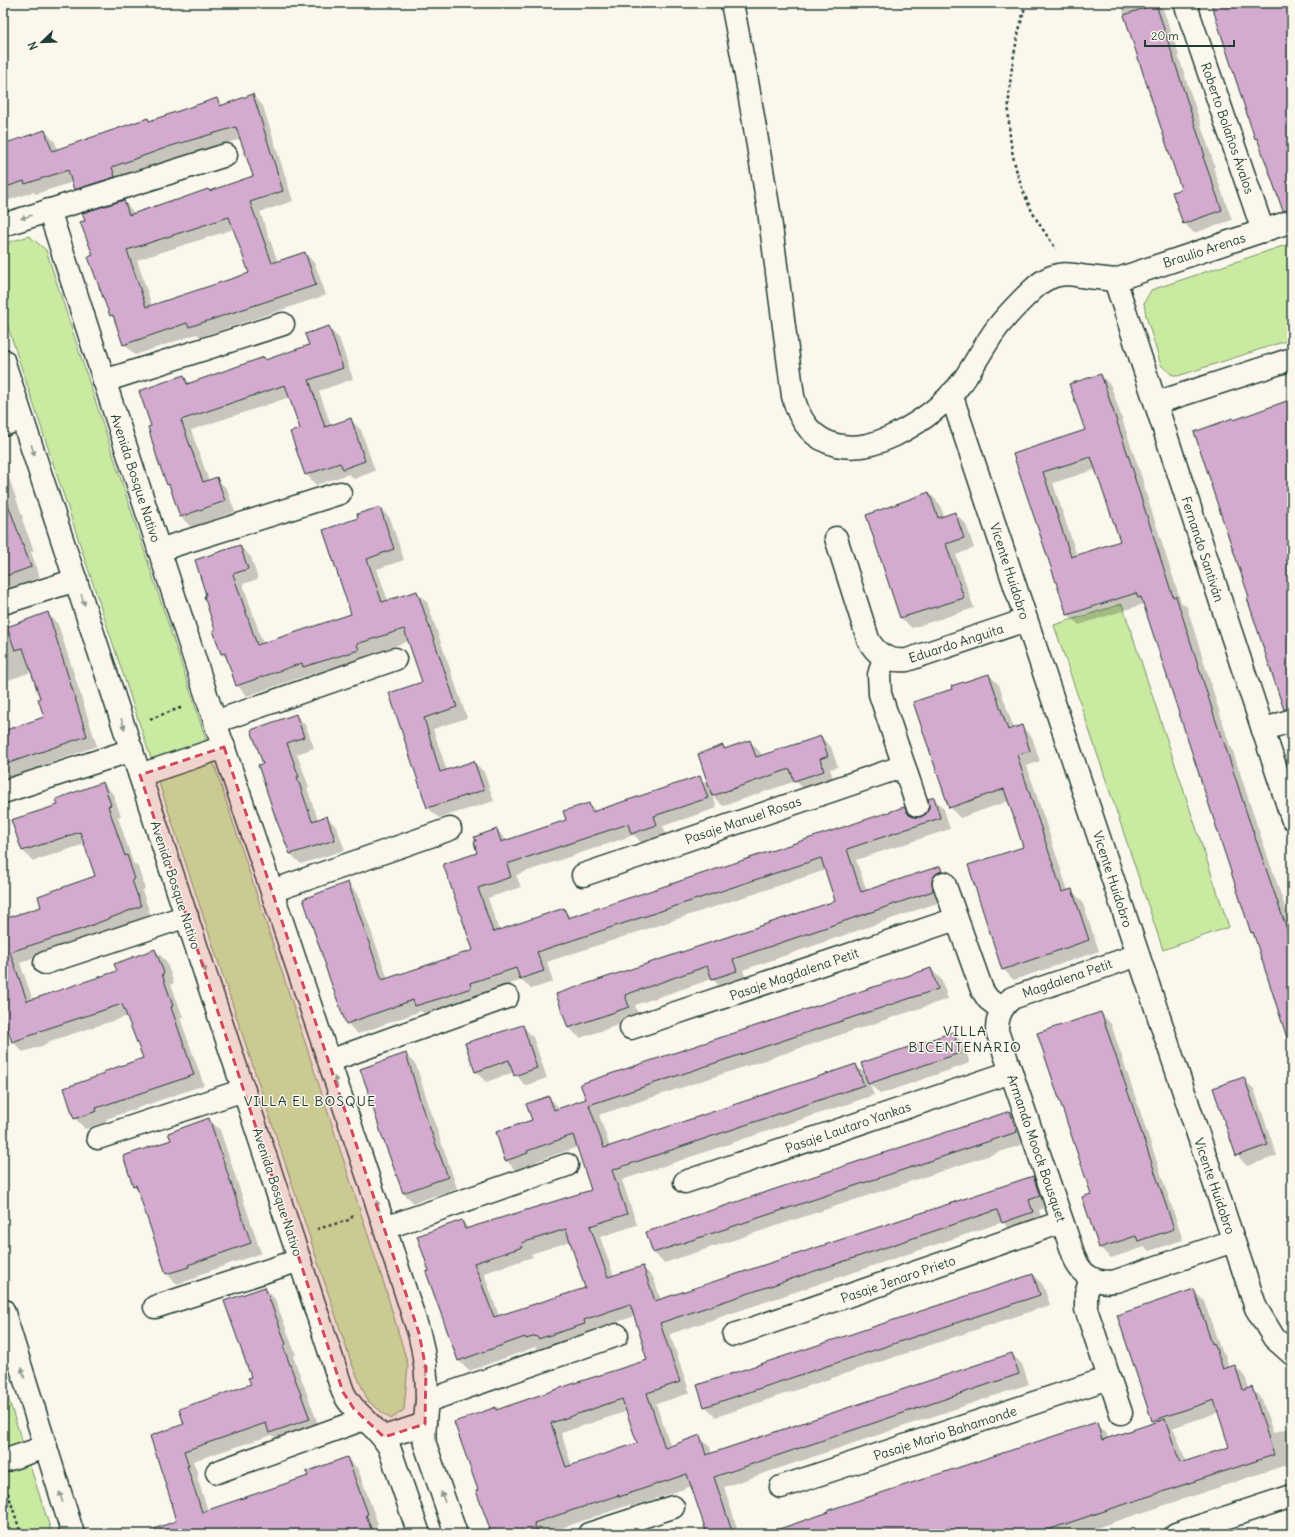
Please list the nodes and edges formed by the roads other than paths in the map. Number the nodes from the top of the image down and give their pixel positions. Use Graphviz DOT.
graph roads {
  1 [pos="732,3"];
  2 [pos="1185,3"];
  3 [pos="226,155"];
  4 [pos="49,210"];
  5 [pos="1292,221"];
  6 [pos="3,225"];
  7 [pos="1263,230"];
  8 [pos="1116,280"];
  9 [pos="283,324"];
  10 [pos="1292,359"];
  11 [pos="3,360"];
  12 [pos="104,381"];
  13 [pos="951,394"];
  14 [pos="1156,403"];
  15 [pos="13,421"];
  16 [pos="340,493"];
  17 [pos="836,538"];
  18 [pos="160,550"];
  19 [pos="76,580"];
  20 [pos="3,603"];
  21 [pos="1026,620"];
  22 [pos="884,657"];
  23 [pos="395,659"];
  24 [pos="1292,720"];
  25 [pos="215,722"];
  26 [pos="1263,730"];
  27 [pos="224,747"];
  28 [pos="132,750"];
  29 [pos="904,766"];
  30 [pos="140,775"];
  31 [pos="3,792"];
  32 [pos="917,805"];
  33 [pos="1292,818"];
  34 [pos="450,829"];
  35 [pos="583,875"];
  36 [pos="944,883"];
  37 [pos="272,892"];
  38 [pos="187,916"];
  39 [pos="956,919"];
  40 [pos="1138,955"];
  41 [pos="44,963"];
  42 [pos="507,997"];
  43 [pos="1001,1009"];
  44 [pos="631,1028"];
  45 [pos="329,1061"];
  46 [pos="1012,1072"];
  47 [pos="244,1090"];
  48 [pos="98,1138"];
  49 [pos="567,1165"];
  50 [pos="685,1182"];
  51 [pos="1062,1222"];
  52 [pos="385,1228"];
  53 [pos="1233,1242"];
  54 [pos="300,1260"];
  55 [pos="1091,1278"];
  56 [pos="155,1307"];
  57 [pos="3,1310"];
  58 [pos="617,1335"];
  59 [pos="734,1335"];
  60 [pos="1292,1354"];
  61 [pos="1109,1378"];
  62 [pos="427,1401"];
  63 [pos="1121,1413"];
  64 [pos="364,1419"];
  65 [pos="425,1424"];
  66 [pos="384,1437"];
  67 [pos="46,1447"];
  68 [pos="3,1461"];
  69 [pos="217,1472"];
  70 [pos="781,1487"];
  71 [pos="1292,1496"];
  72 [pos="673,1507"];
  73 [pos="73,1534"];
  74 [pos="419,1534"];
  75 [pos="456,1534"];
  76 [pos="589,1534"];
  77 [pos="1176,1534"];
  1 -- 13 [label="street"];
  2 -- 7 [label="street, Roberto Bolaños Ávalos"];
  3 -- 4 [label="street"];
  4 -- 6 [label="street, one-way"];
  4 -- 12 [label="street, Avenida Bosque Nativo"];
  5 -- 7 [label="street, Braulio Arenas"];
  7 -- 8 [label="street, Braulio Arenas"];
  8 -- 13 [label="street"];
  8 -- 14 [label="street, Fernando Santiván"];
  9 -- 12 [label="street"];
  10 -- 14 [label="street"];
  11 -- 15 [label="street, Avenida Bosque Nativo"];
  12 -- 18 [label="street, Avenida Bosque Nativo"];
  13 -- 21 [label="street, Vicente Huidobro"];
  14 -- 26 [label="street, Fernando Santiván"];
  15 -- 19 [label="street, Avenida Bosque Nativo, one-way"];
  16 -- 18 [label="street"];
  17 -- 22 [label="street"];
  18 -- 25 [label="street, Avenida Bosque Nativo"];
  19 -- 20 [label="street"];
  19 -- 28 [label="street, Avenida Bosque Nativo, one-way"];
  21 -- 22 [label="street, Eduardo Anguita"];
  21 -- 40 [label="street, Vicente Huidobro"];
  22 -- 29 [label="street"];
  23 -- 25 [label="street"];
  24 -- 26 [label="street"];
  25 -- 27 [label="street, Avenida Bosque Nativo"];
  26 -- 33 [label="street, Fernando Santiván"];
  27 -- 30 [label="street"];
  27 -- 37 [label="street, Avenida Bosque Nativo"];
  28 -- 30 [label="street, Avenida Bosque Nativo"];
  28 -- 31 [label="street"];
  29 -- 32 [label="street"];
  29 -- 35 [label="street, Pasaje Manuel Rosas"];
  30 -- 38 [label="street, Avenida Bosque Nativo"];
  34 -- 37 [label="street"];
  36 -- 39 [label="street"];
  37 -- 45 [label="street, Avenida Bosque Nativo"];
  38 -- 41 [label="street"];
  38 -- 47 [label="street, Avenida Bosque Nativo, one-way"];
  39 -- 43 [label="street"];
  39 -- 44 [label="street, Pasaje Magdalena Petit"];
  40 -- 43 [label="street, Magdalena Petit"];
  40 -- 53 [label="street, Vicente Huidobro"];
  42 -- 45 [label="street"];
  43 -- 46 [label="street, Armando Moock Bousquet"];
  52 -- 45 [label="street, Avenida Bosque Nativo, one-way"];
  46 -- 50 [label="street, Pasaje Lautaro Yankas"];
  46 -- 51 [label="street, Armando Moock Bousquet"];
  47 -- 48 [label="street"];
  47 -- 54 [label="street, Avenida Bosque Nativo"];
  49 -- 52 [label="street"];
  51 -- 55 [label="street, Armando Moock Bousquet"];
  51 -- 59 [label="street, Pasaje Jenaro Prieto"];
  62 -- 52 [label="street, Avenida Bosque Nativo, one-way"];
  53 -- 55 [label="street"];
  53 -- 60 [label="street, Vicente Huidobro"];
  54 -- 56 [label="street"];
  54 -- 64 [label="street, Avenida Bosque Nativo"];
  55 -- 61 [label="street"];
  67 -- 57 [label="street, one-way"];
  58 -- 62 [label="street"];
  61 -- 63 [label="street"];
  61 -- 70 [label="street, Pasaje Mario Bahamonde"];
  62 -- 65 [label="street, Avenida Bosque Nativo"];
  64 -- 66 [label="street, Avenida Bosque Nativo"];
  64 -- 69 [label="street"];
  65 -- 66 [label="street"];
  75 -- 65 [label="street, Avenida Bosque Nativo, one-way"];
  66 -- 74 [label="street, Avenida Bosque Nativo"];
  67 -- 68 [label="street"];
  73 -- 67 [label="street, one-way"];
  71 -- 77 [label="street"];
  72 -- 76 [label="street"];
}
